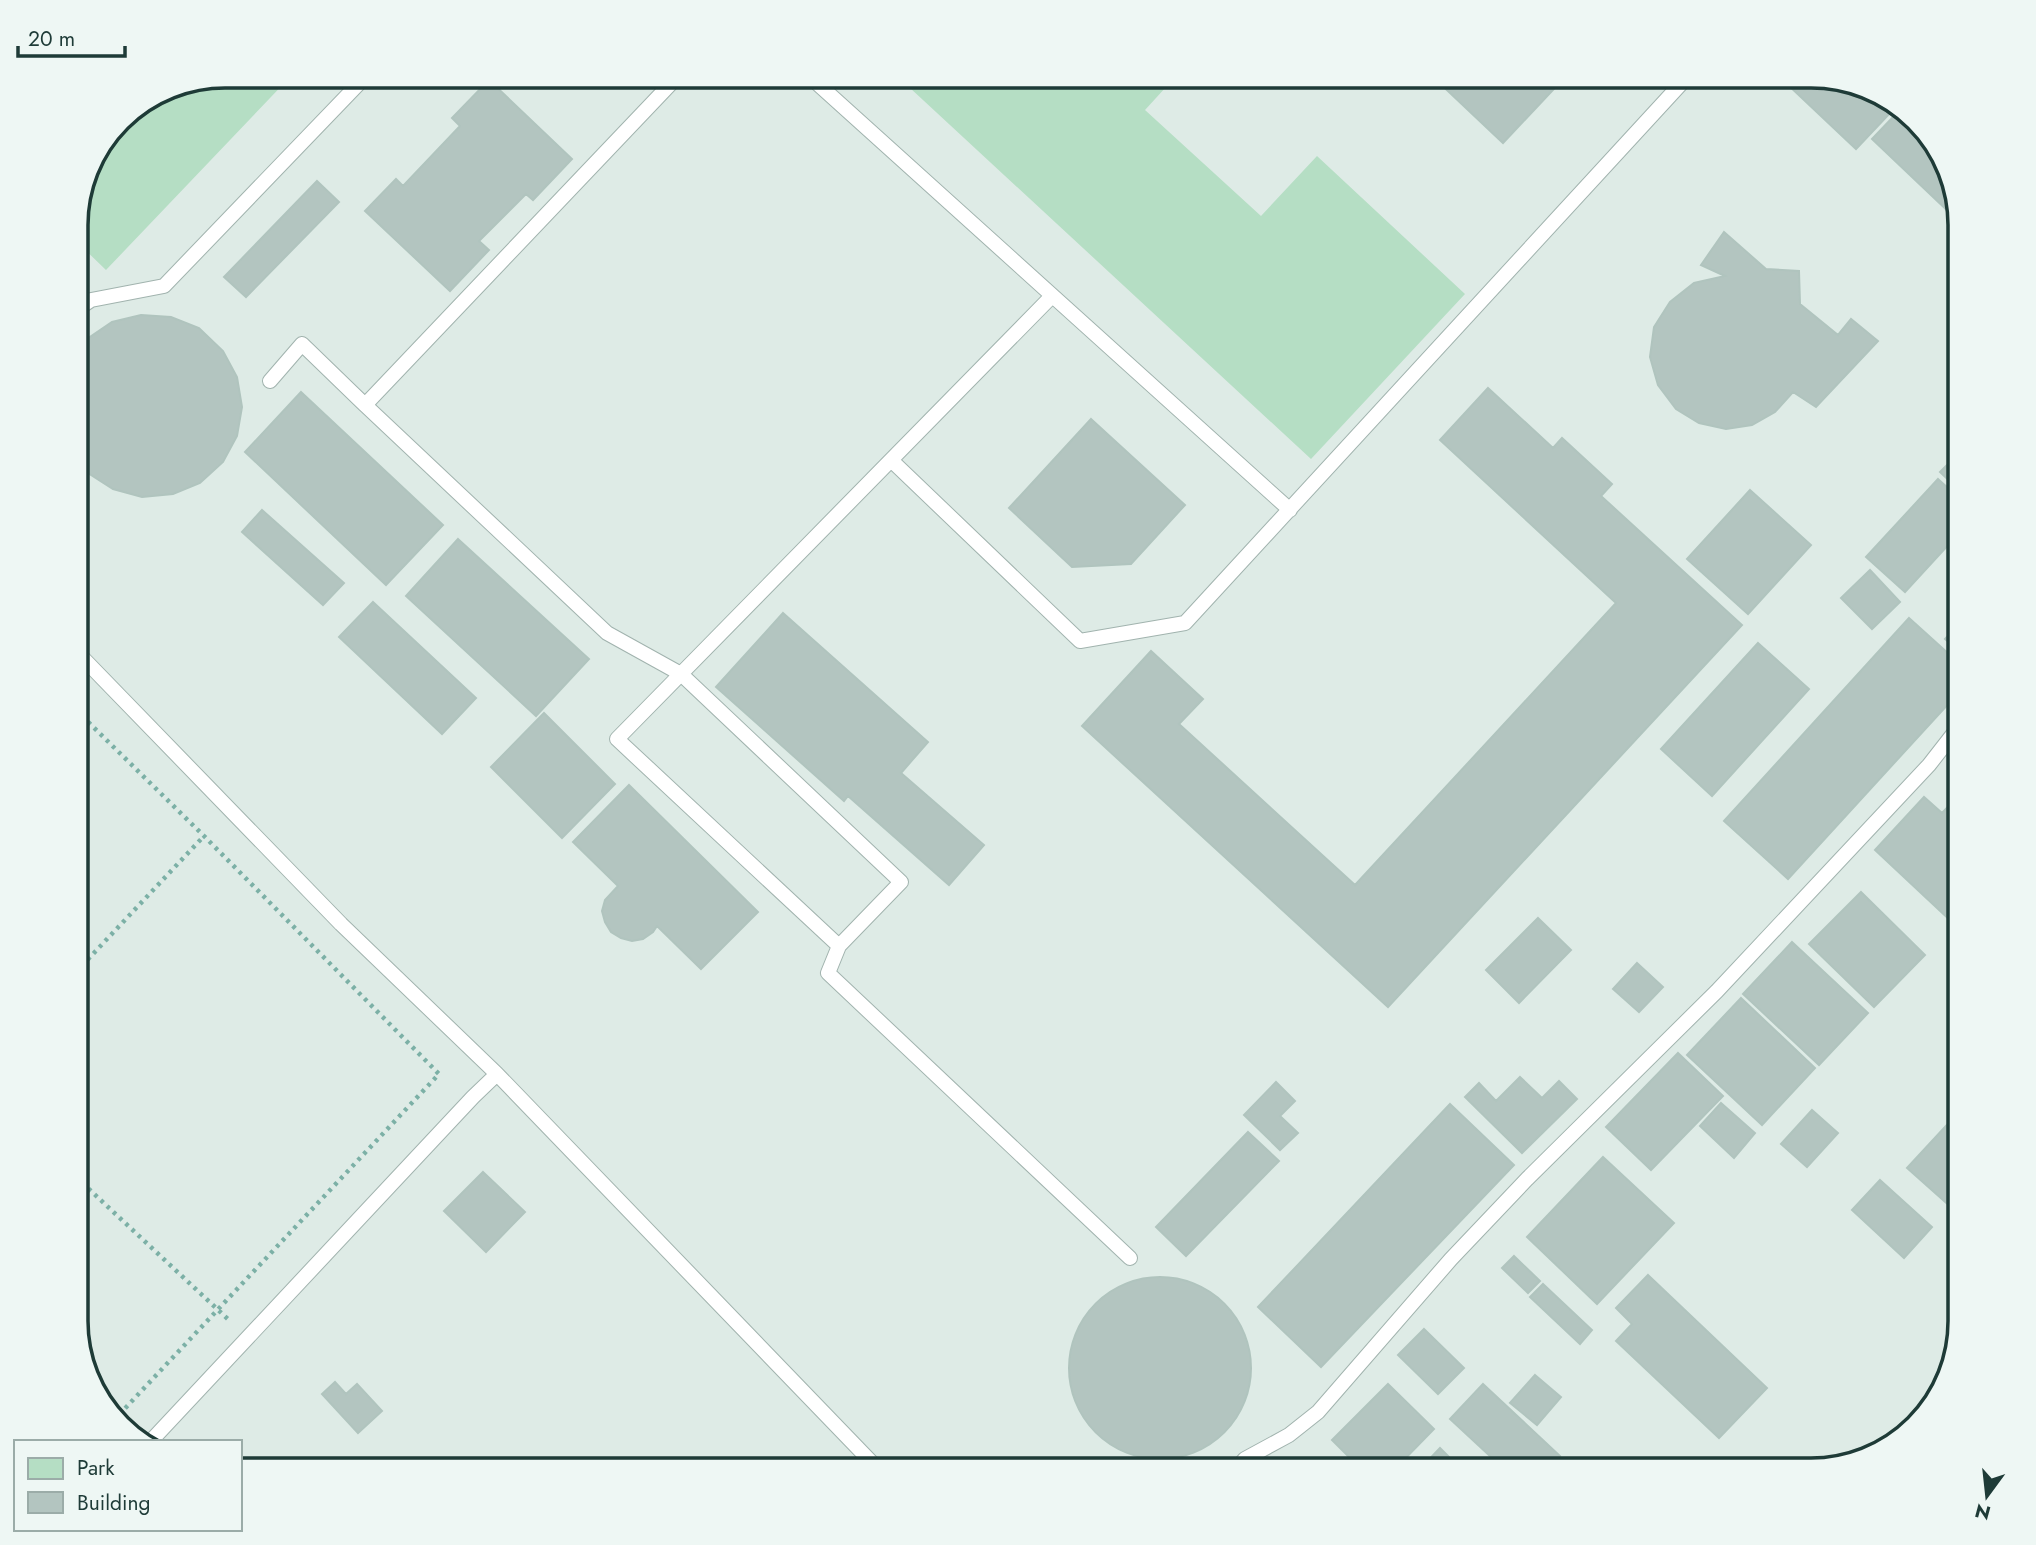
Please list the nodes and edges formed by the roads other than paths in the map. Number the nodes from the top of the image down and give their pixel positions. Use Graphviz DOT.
graph roads {
  1 [pos="355,87"];
  2 [pos="669,87"];
  3 [pos="821,87"];
  4 [pos="1678,87"];
  5 [pos="1052,296"];
  6 [pos="88,302"];
  7 [pos="270,381"];
  8 [pos="365,405"];
  9 [pos="891,460"];
  10 [pos="1290,510"];
  11 [pos="88,663"];
  12 [pos="681,674"];
  13 [pos="1948,741"];
  14 [pos="839,946"];
  15 [pos="498,1074"];
  16 [pos="1130,1258"];
  17 [pos="154,1437"];
  18 [pos="866,1458"];
  19 [pos="1247,1458"];
  1 -- 6 [label="lane"];
  2 -- 8 [label="lane"];
  3 -- 5 [label="lane"];
  4 -- 10 [label="lane"];
  5 -- 9 [label="lane"];
  5 -- 10 [label="lane"];
  7 -- 8 [label="lane"];
  8 -- 12 [label="lane"];
  9 -- 10 [label="lane"];
  9 -- 12 [label="lane"];
  11 -- 15 [label="lane"];
  12 -- 14 [label="lane"];
  12 -- 14 [label="lane"];
  13 -- 19 [label="lane"];
  14 -- 16 [label="lane"];
  15 -- 17 [label="lane"];
  15 -- 18 [label="lane"];
}
